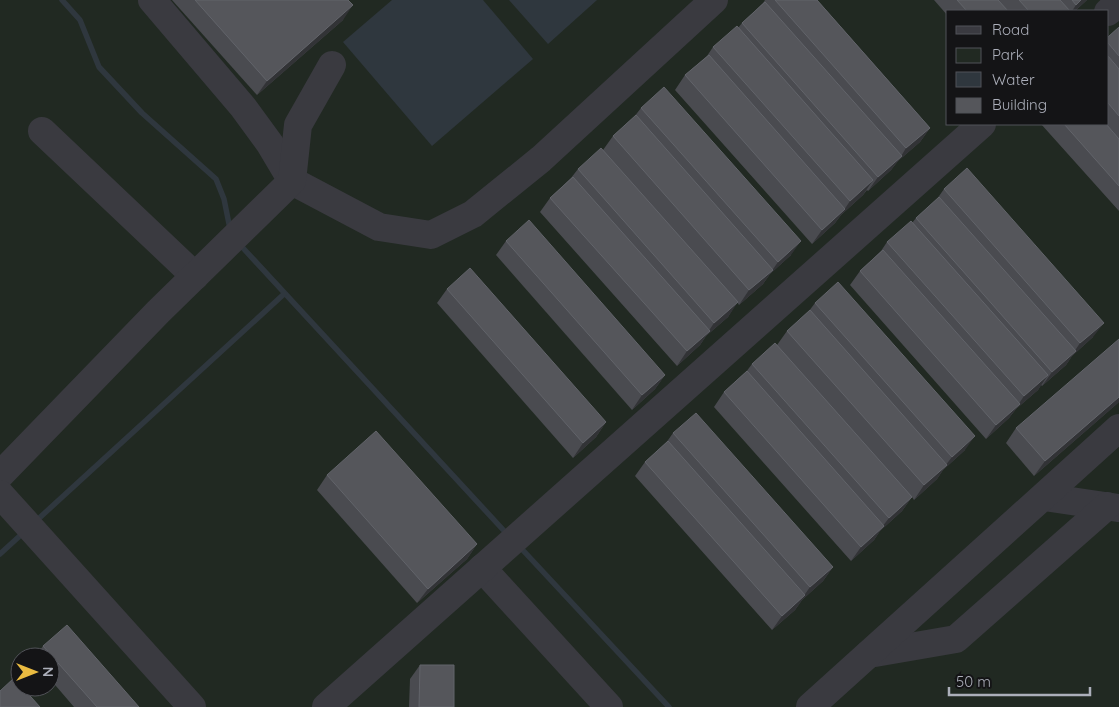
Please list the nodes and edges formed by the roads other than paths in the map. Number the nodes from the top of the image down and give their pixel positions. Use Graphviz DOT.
graph roads {
  1 [pos="152,0"];
  2 [pos="714,0"];
  3 [pos="1119,2"];
  4 [pos="1109,11"];
  5 [pos="332,65"];
  6 [pos="981,125"];
  7 [pos="42,131"];
  8 [pos="292,181"];
  9 [pos="195,276"];
  10 [pos="1119,428"];
  11 [pos="0,475"];
  12 [pos="0,494"];
  13 [pos="1044,497"];
  14 [pos="1113,507"];
  15 [pos="482,568"];
  16 [pos="869,654"];
  17 [pos="192,707"];
  18 [pos="326,707"];
  19 [pos="609,707"];
  20 [pos="810,707"];
  1 -- 8 [label="lane"];
  2 -- 8 [label="lane"];
  3 -- 4 [label="lane"];
  5 -- 8 [label="lane"];
  6 -- 15 [label="lane"];
  7 -- 9 [label="lane"];
  8 -- 9 [label="lane"];
  9 -- 11 [label="lane"];
  10 -- 13 [label="lane"];
  12 -- 17 [label="lane"];
  13 -- 14 [label="lane"];
  13 -- 16 [label="lane"];
  14 -- 16 [label="lane"];
  15 -- 18 [label="lane"];
  15 -- 19 [label="lane"];
  16 -- 20 [label="lane"];
}
